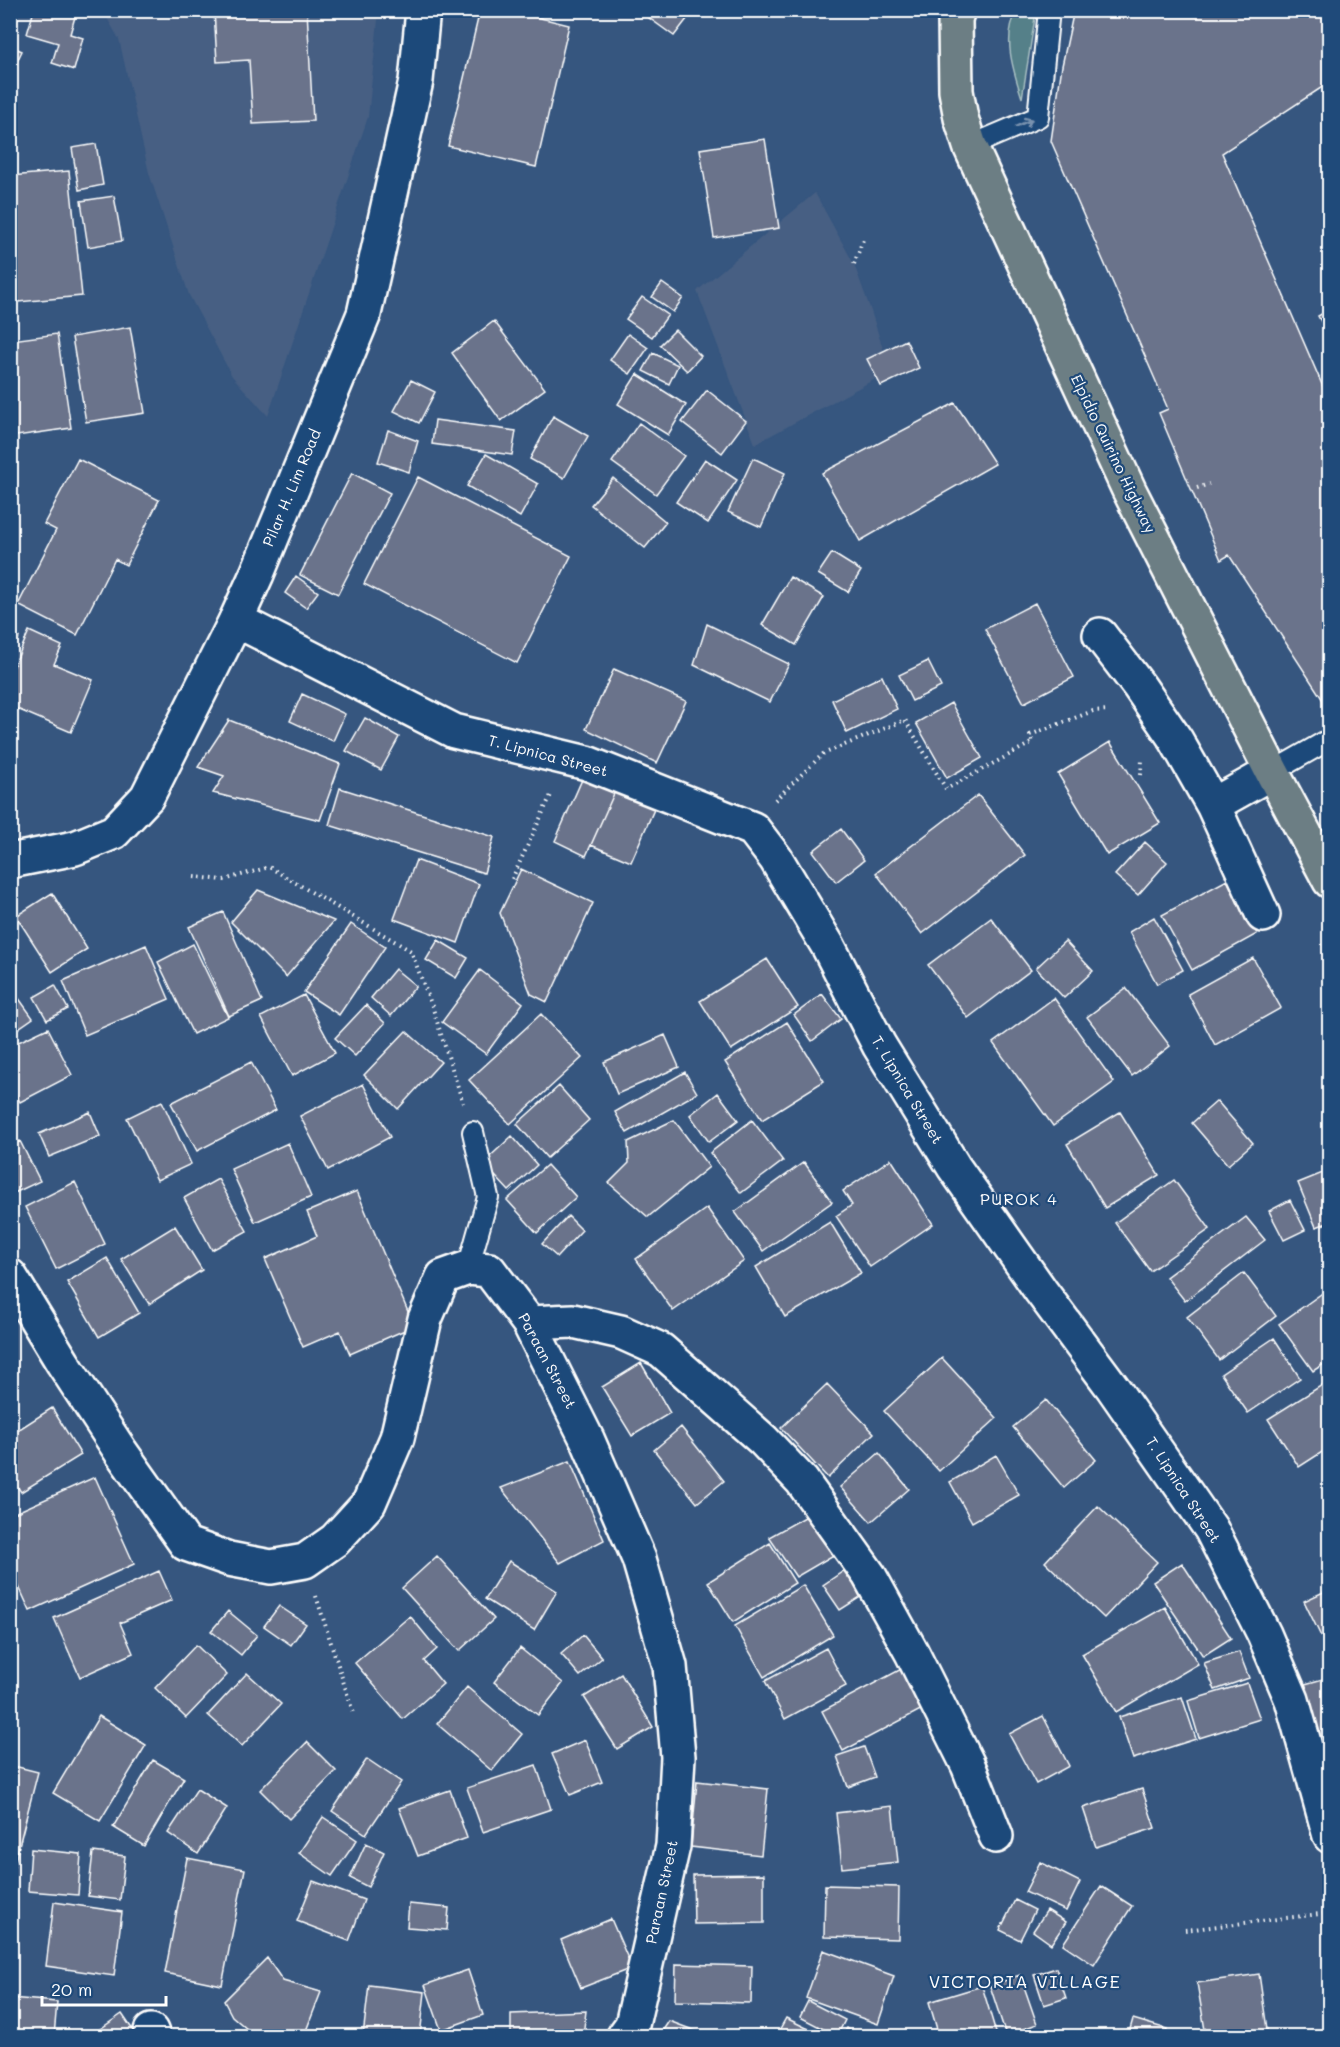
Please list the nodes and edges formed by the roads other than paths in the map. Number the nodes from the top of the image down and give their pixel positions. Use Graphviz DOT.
graph roads {
  1 [pos="423,10"];
  2 [pos="958,10"];
  3 [pos="1049,10"];
  4 [pos="970,146"];
  5 [pos="236,620"];
  6 [pos="1100,635"];
  7 [pos="1329,739"];
  8 [pos="1272,772"];
  9 [pos="1213,805"];
  10 [pos="10,861"];
  11 [pos="1329,881"];
  12 [pos="1263,915"];
  13 [pos="473,1132"];
  14 [pos="468,1268"];
  15 [pos="14,1293"];
  16 [pos="529,1323"];
  17 [pos="996,1836"];
  18 [pos="1329,1836"];
  19 [pos="624,2037"];
  1 -- 5 [label="street, Pilar H. Lim Road"];
  2 -- 4 [label="highway, Elpidio Quirino Highway"];
  4 -- 3 [label="lane, one-way"];
  4 -- 8 [label="highway, Elpidio Quirino Highway"];
  5 -- 10 [label="street, Pilar H. Lim Road"];
  5 -- 18 [label="street, T. Lipnica Street"];
  6 -- 9 [label="street"];
  7 -- 8 [label="lane"];
  8 -- 9 [label="street"];
  8 -- 11 [label="highway, Elpidio Quirino Highway"];
  9 -- 12 [label="street"];
  13 -- 14 [label="lane"];
  14 -- 15 [label="street"];
  14 -- 16 [label="street, Paraan Street"];
  16 -- 17 [label="street"];
  16 -- 19 [label="street, Paraan Street"];
}
